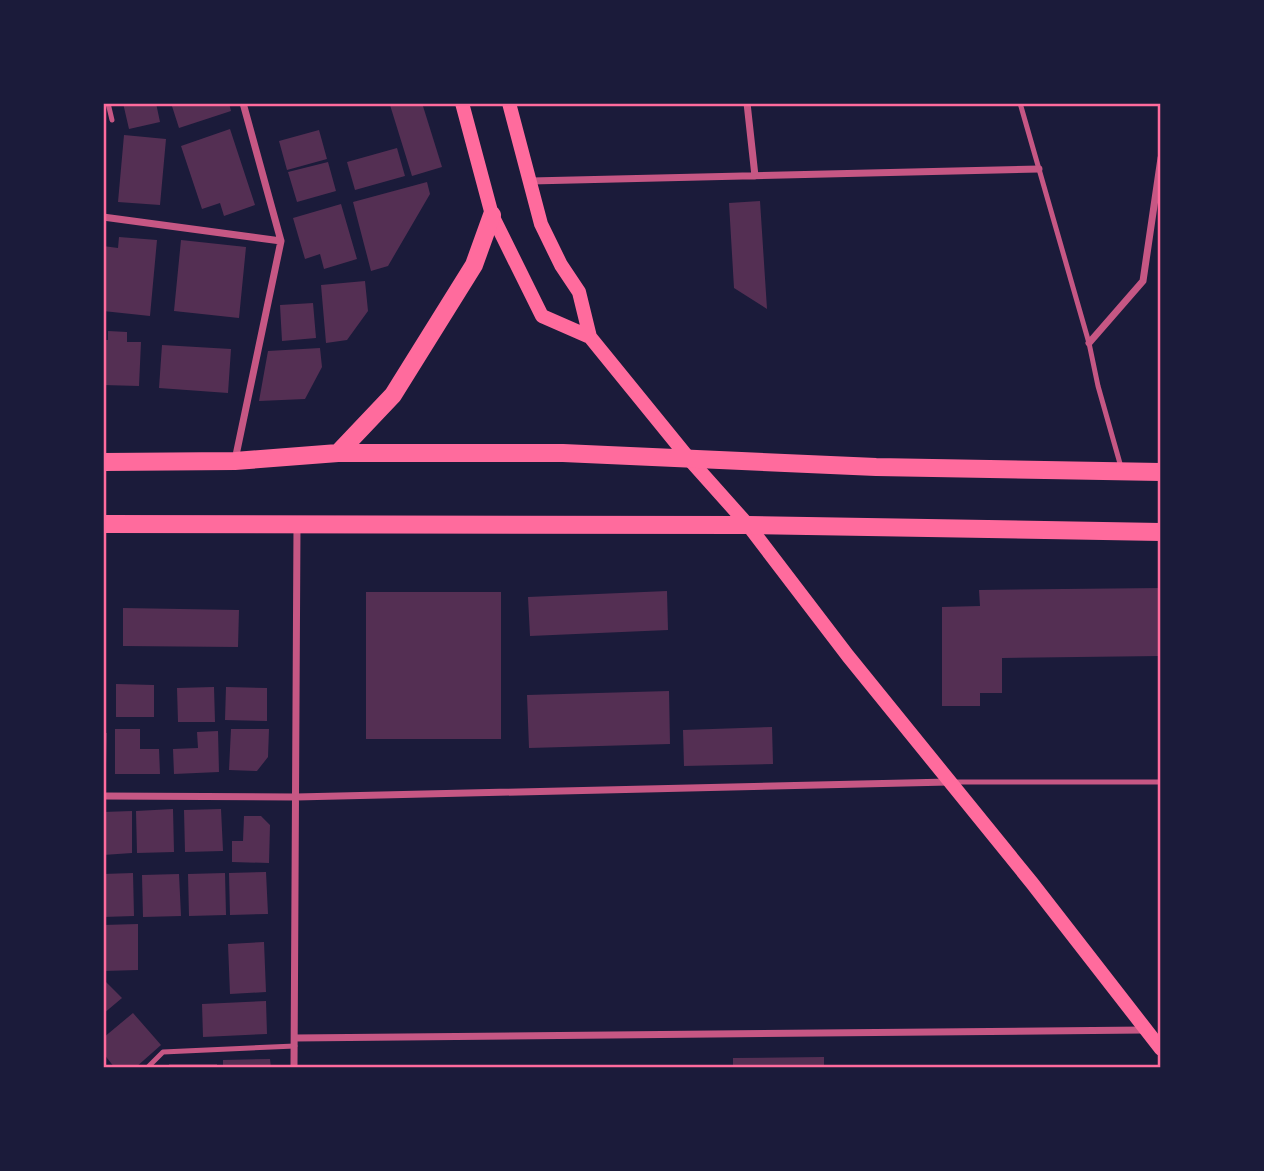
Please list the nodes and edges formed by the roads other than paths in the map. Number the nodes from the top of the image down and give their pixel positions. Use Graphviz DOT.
graph roads {
  1 [pos="108,103"];
  2 [pos="243,103"];
  3 [pos="462,103"];
  4 [pos="509,103"];
  5 [pos="747,103"];
  6 [pos="1020,103"];
  7 [pos="112,120"];
  8 [pos="1161,158"];
  9 [pos="1039,169"];
  10 [pos="755,176"];
  11 [pos="531,181"];
  12 [pos="492,215"];
  13 [pos="103,217"];
  14 [pos="281,240"];
  15 [pos="590,337"];
  16 [pos="1089,343"];
  17 [pos="338,453"];
  18 [pos="690,460"];
  19 [pos="235,461"];
  20 [pos="103,462"];
  21 [pos="1161,472"];
  22 [pos="1123,473"];
  23 [pos="103,524"];
  24 [pos="297,524"];
  25 [pos="748,525"];
  26 [pos="1161,533"];
  27 [pos="950,782"];
  28 [pos="1161,782"];
  29 [pos="103,796"];
  30 [pos="296,797"];
  31 [pos="1145,1030"];
  32 [pos="295,1042"];
  33 [pos="1161,1049"];
  34 [pos="147,1068"];
  35 [pos="294,1068"];
  1 -- 7 [label="lane"];
  2 -- 14 [label="street"];
  3 -- 12 [label="main road"];
  4 -- 11 [label="main road"];
  5 -- 10 [label="street"];
  6 -- 9 [label="lane"];
  8 -- 16 [label="street"];
  9 -- 10 [label="street"];
  9 -- 16 [label="lane"];
  10 -- 11 [label="street"];
  11 -- 15 [label="main road"];
  12 -- 15 [label="main road"];
  12 -- 17 [label="main road"];
  13 -- 14 [label="street"];
  14 -- 19 [label="street"];
  15 -- 18 [label="main road"];
  16 -- 22 [label="lane"];
  17 -- 18 [label="main road"];
  17 -- 19 [label="main road"];
  18 -- 22 [label="main road"];
  18 -- 25 [label="main road"];
  19 -- 20 [label="main road"];
  21 -- 22 [label="main road"];
  23 -- 24 [label="main road"];
  24 -- 25 [label="main road"];
  24 -- 30 [label="street"];
  25 -- 26 [label="main road"];
  25 -- 27 [label="main road"];
  27 -- 28 [label="lane"];
  27 -- 30 [label="street"];
  27 -- 31 [label="main road"];
  29 -- 30 [label="street"];
  30 -- 32 [label="street"];
  31 -- 32 [label="street"];
  31 -- 33 [label="main road"];
  32 -- 34 [label="lane"];
  32 -- 35 [label="street"];
}
